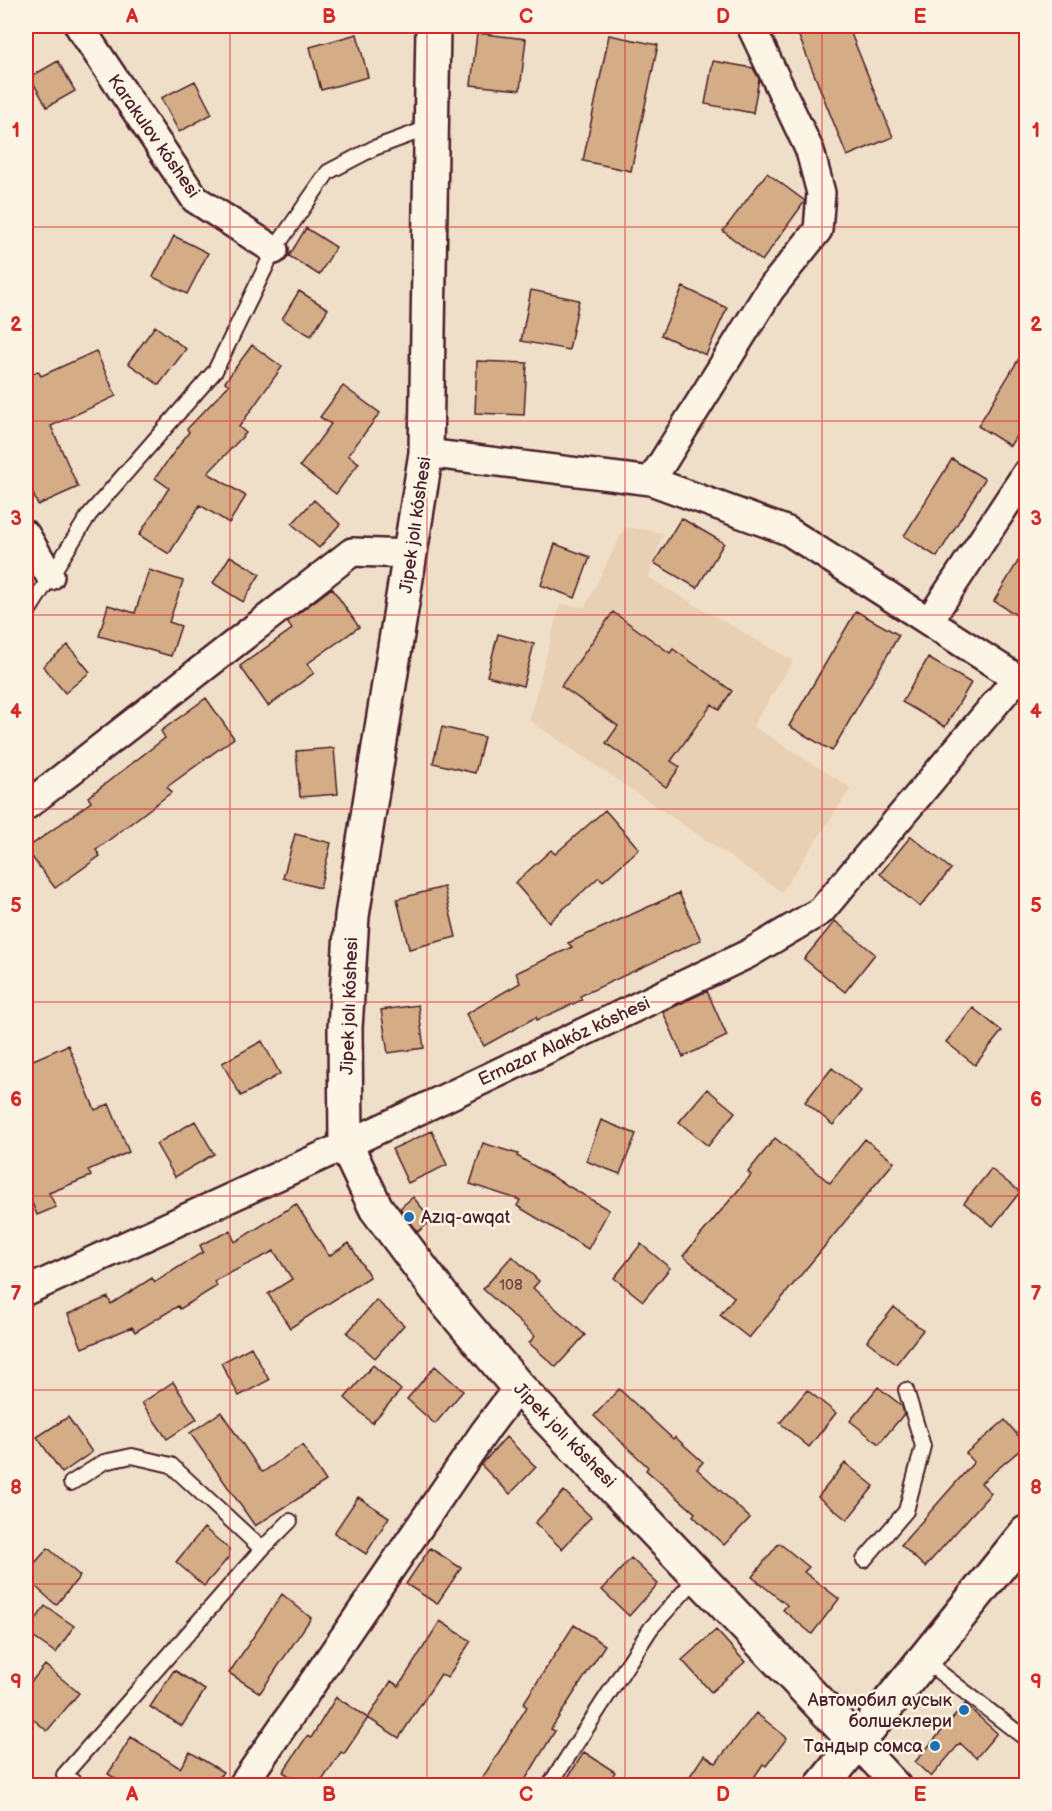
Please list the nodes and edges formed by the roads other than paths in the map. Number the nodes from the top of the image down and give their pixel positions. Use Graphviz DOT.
graph roads {
  1 [pos="79,26"];
  2 [pos="433,26"];
  3 [pos="751,26"];
  4 [pos="431,127"];
  5 [pos="274,250"];
  6 [pos="426,453"];
  7 [pos="1026,474"];
  8 [pos="651,481"];
  9 [pos="26,535"];
  10 [pos="412,554"];
  11 [pos="50,576"];
  12 [pos="26,615"];
  13 [pos="928,621"];
  14 [pos="1022,681"];
  15 [pos="26,806"];
  16 [pos="346,1145"];
  17 [pos="26,1291"];
  18 [pos="519,1387"];
  19 [pos="906,1390"];
  20 [pos="71,1483"];
  21 [pos="290,1521"];
  22 [pos="1026,1533"];
  23 [pos="262,1549"];
  24 [pos="864,1560"];
  25 [pos="700,1575"];
  26 [pos="925,1661"];
  27 [pos="1026,1739"];
  28 [pos="856,1742"];
  29 [pos="79,1785"];
  30 [pos="242,1785"];
  31 [pos="549,1785"];
  32 [pos="822,1785"];
  33 [pos="897,1785"];
  1 -- 5 [label="street, Karakulov kóshesi"];
  2 -- 4 [label="street, Jipek jolı kóshesi"];
  3 -- 8 [label="street"];
  4 -- 5 [label="lane"];
  4 -- 6 [label="street, Jipek jolı kóshesi"];
  5 -- 11 [label="lane"];
  6 -- 8 [label="street"];
  6 -- 10 [label="street, Jipek jolı kóshesi"];
  7 -- 13 [label="street"];
  8 -- 13 [label="street"];
  9 -- 11 [label="street"];
  10 -- 15 [label="street"];
  10 -- 16 [label="street, Jipek jolı kóshesi"];
  11 -- 12 [label="lane"];
  13 -- 14 [label="street"];
  14 -- 16 [label="street, Ernazar Alakóz kóshesi"];
  16 -- 17 [label="street, Ernazar Alakóz kóshesi"];
  16 -- 18 [label="street, Jipek jolı kóshesi"];
  18 -- 25 [label="street, Jipek jolı kóshesi"];
  18 -- 30 [label="street"];
  19 -- 24 [label="lane"];
  20 -- 23 [label="lane"];
  21 -- 23 [label="lane"];
  22 -- 26 [label="street"];
  23 -- 29 [label="lane"];
  25 -- 28 [label="street, Jipek jolı kóshesi"];
  25 -- 31 [label="lane"];
  26 -- 27 [label="lane"];
  26 -- 28 [label="street"];
  28 -- 32 [label="street"];
  28 -- 33 [label="street, Jipek jolı kóshesi"];
}
